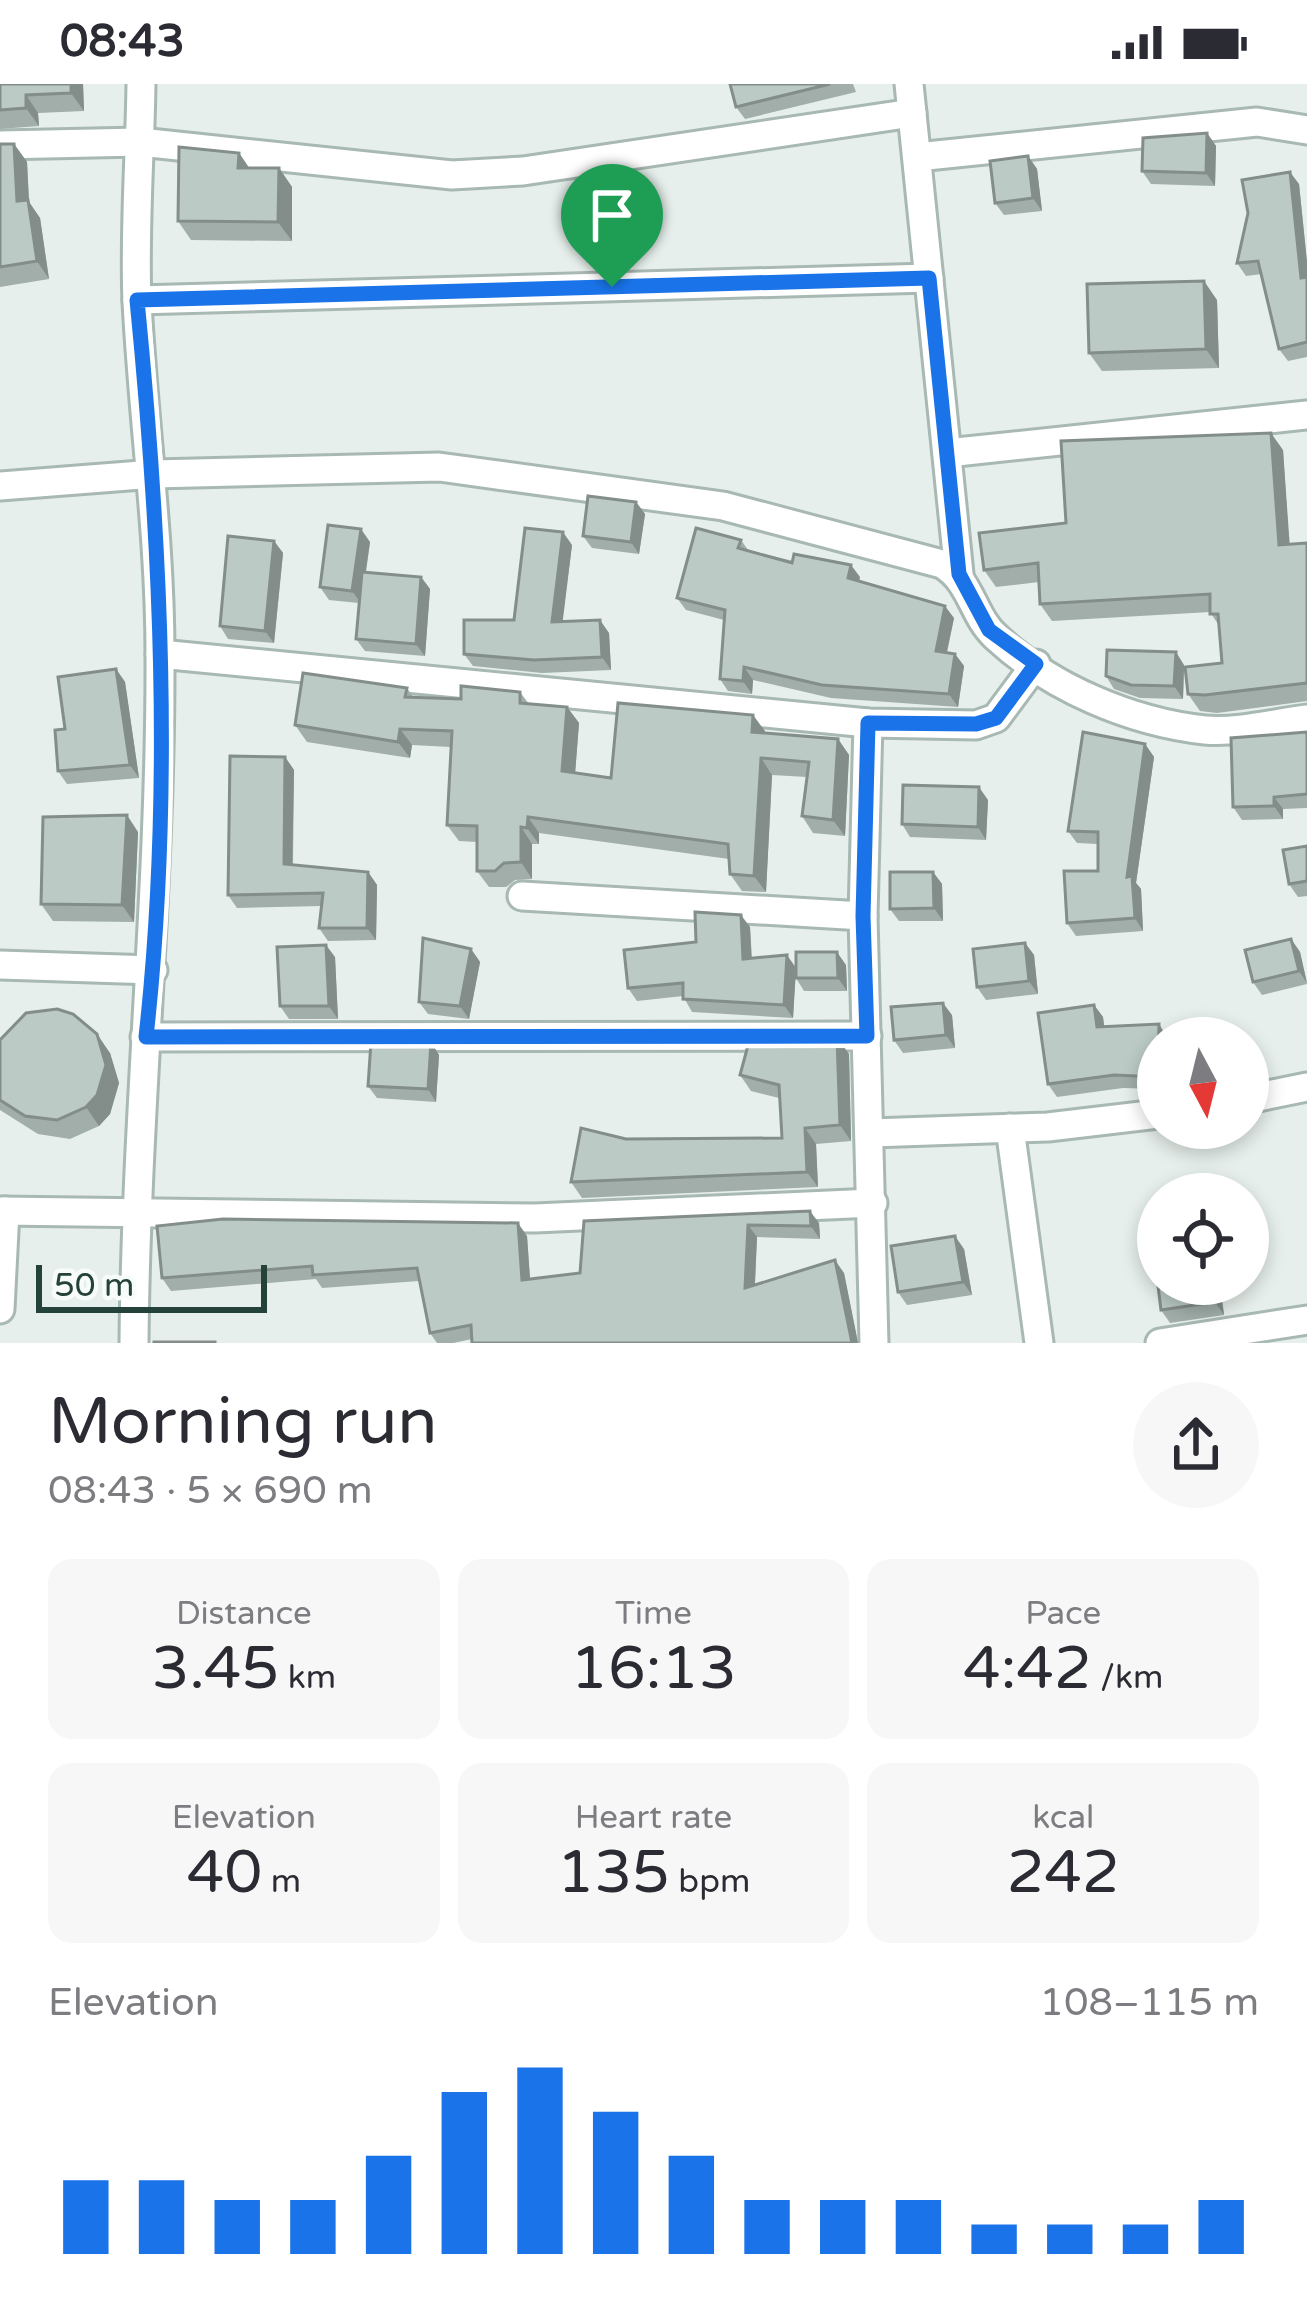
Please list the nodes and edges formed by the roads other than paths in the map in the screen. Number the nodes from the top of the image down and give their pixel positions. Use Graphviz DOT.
graph roads {
  1 [pos="141,84"];
  2 [pos="909,84"];
  3 [pos="912,113"];
  4 [pos="1307,130"];
  5 [pos="140,142"];
  6 [pos="0,145"];
  7 [pos="916,157"];
  8 [pos="929,278"];
  9 [pos="137,300"];
  10 [pos="1307,415"];
  11 [pos="947,453"];
  12 [pos="154,474"];
  13 [pos="0,486"];
  14 [pos="959,574"];
  15 [pos="160,654"];
  16 [pos="1036,664"];
  17 [pos="1307,719"];
  18 [pos="868,723"];
  19 [pos="522,896"];
  20 [pos="863,916"];
  21 [pos="0,965"];
  22 [pos="153,970"];
  23 [pos="867,1036"];
  24 [pos="146,1037"];
  25 [pos="1307,1087"];
  26 [pos="1269,1095"];
  27 [pos="1137,1116"];
  28 [pos="1010,1128"];
  29 [pos="871,1133"];
  30 [pos="873,1203"];
  31 [pos="135,1209"];
  32 [pos="3,1211"];
  33 [pos="0,1309"];
  34 [pos="1307,1320"];
  35 [pos="134,1343"];
  36 [pos="874,1343"];
  37 [pos="1039,1343"];
  38 [pos="1160,1343"];
  1 -- 5 [label="street"];
  2 -- 3 [label="street"];
  3 -- 5 [label="street"];
  3 -- 7 [label="street"];
  4 -- 7 [label="street"];
  5 -- 6 [label="street"];
  5 -- 9 [label="street"];
  7 -- 8 [label="street"];
  8 -- 9 [label="street"];
  8 -- 11 [label="street"];
  9 -- 12 [label="street"];
  10 -- 11 [label="street"];
  11 -- 14 [label="street"];
  12 -- 13 [label="street"];
  12 -- 14 [label="street"];
  12 -- 15 [label="street"];
  14 -- 16 [label="street"];
  15 -- 18 [label="street"];
  15 -- 22 [label="street"];
  16 -- 17 [label="street"];
  16 -- 18 [label="street"];
  18 -- 20 [label="street"];
  19 -- 20 [label="street"];
  20 -- 23 [label="street"];
  21 -- 22 [label="street"];
  22 -- 24 [label="street"];
  23 -- 24 [label="street"];
  23 -- 29 [label="street"];
  24 -- 31 [label="street"];
  25 -- 26 [label="street"];
  27 -- 28 [label="street"];
  28 -- 29 [label="street"];
  28 -- 37 [label="street"];
  29 -- 30 [label="street"];
  30 -- 31 [label="street"];
  30 -- 36 [label="street"];
  31 -- 32 [label="street"];
  31 -- 35 [label="street"];
  32 -- 33 [label="street"];
  34 -- 38 [label="street"];
}
